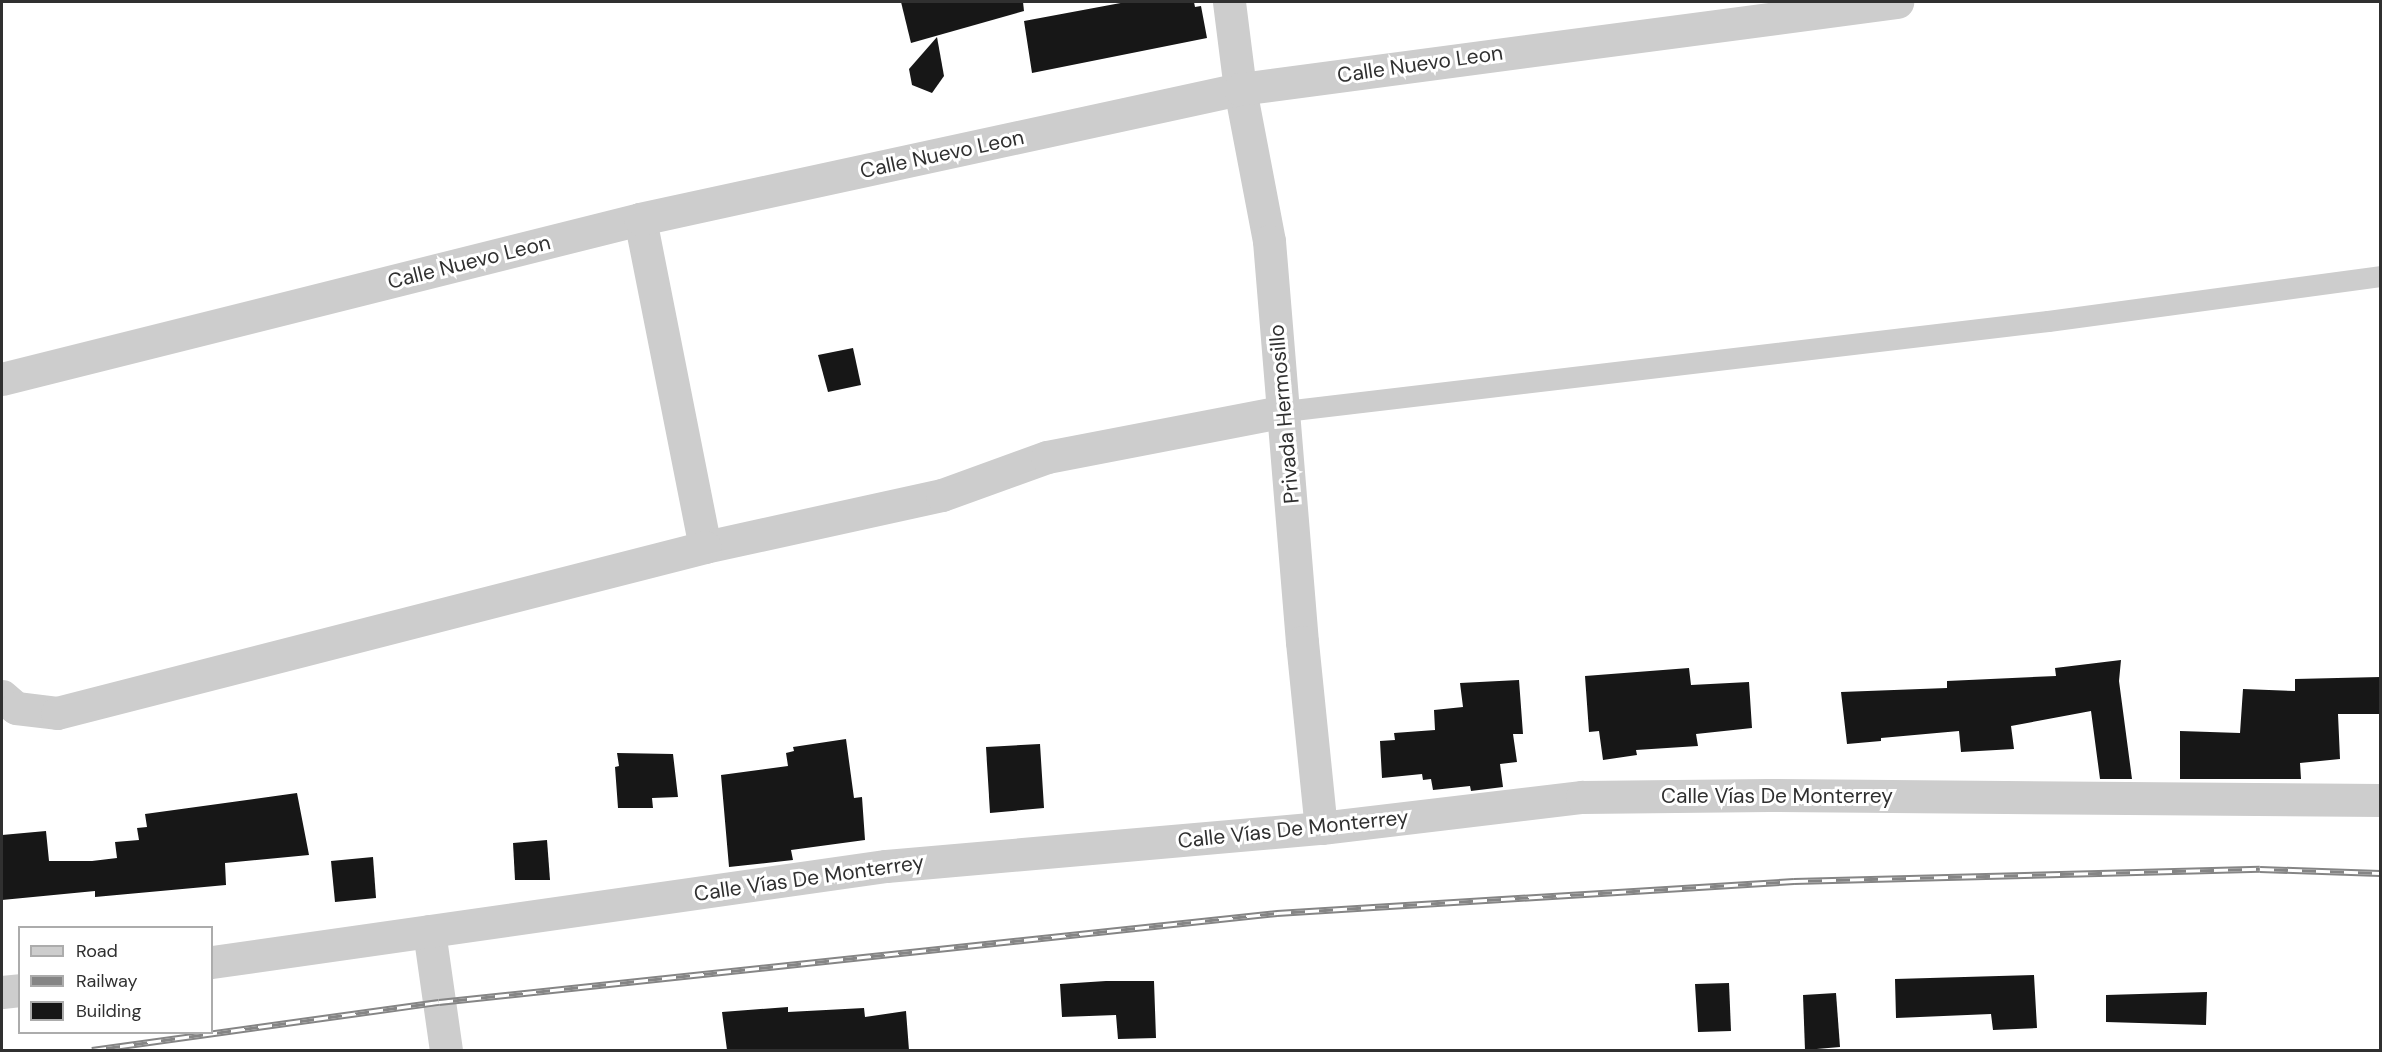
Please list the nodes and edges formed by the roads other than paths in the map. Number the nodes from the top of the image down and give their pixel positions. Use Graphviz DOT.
graph roads {
  1 [pos="1230,2"];
  2 [pos="1897,2"];
  3 [pos="1702,13"];
  4 [pos="1240,89"];
  5 [pos="640,219"];
  6 [pos="2380,276"];
  7 [pos="2,379"];
  8 [pos="1285,411"];
  9 [pos="705,547"];
  10 [pos="2,696"];
  11 [pos="2380,800"];
  12 [pos="1321,828"];
  13 [pos="429,931"];
  14 [pos="213,962"];
  15 [pos="18,990"];
  16 [pos="2,992"];
  17 [pos="446,1050"];
  1 -- 4 [label="street, Privada Hermosillo"];
  2 -- 3 [label="street, Calle Nuevo Leon"];
  3 -- 4 [label="street, Calle Nuevo Leon"];
  4 -- 5 [label="street, Calle Nuevo Leon"];
  4 -- 8 [label="street, Privada Hermosillo"];
  5 -- 7 [label="street, Calle Nuevo Leon"];
  5 -- 9 [label="street"];
  6 -- 8 [label="lane"];
  8 -- 9 [label="street"];
  8 -- 12 [label="street, Privada Hermosillo"];
  9 -- 10 [label="street"];
  11 -- 12 [label="street, Calle Vías De Monterrey"];
  12 -- 13 [label="street, Calle Vías De Monterrey"];
  13 -- 14 [label="street, Calle Vías De Monterrey"];
  13 -- 17 [label="street"];
  15 -- 16 [label="street"];
}
